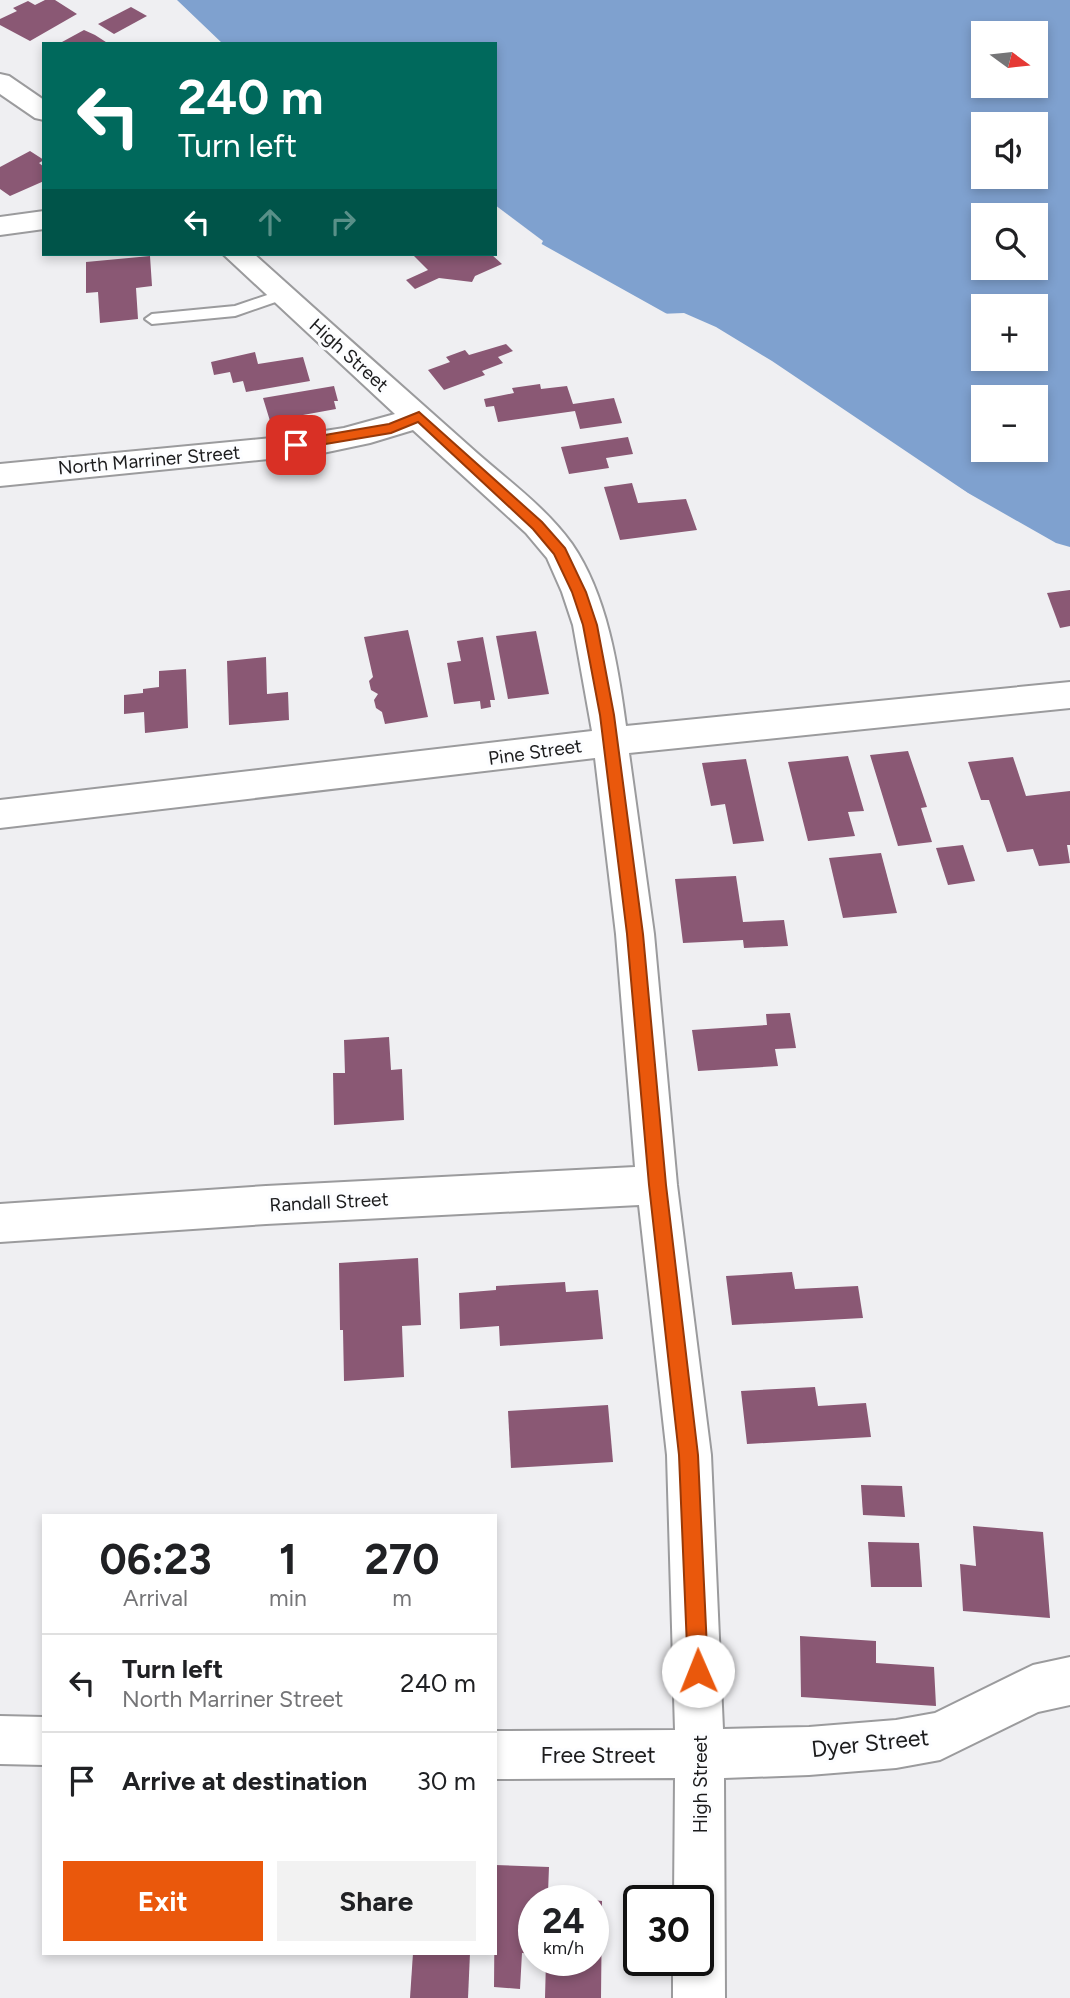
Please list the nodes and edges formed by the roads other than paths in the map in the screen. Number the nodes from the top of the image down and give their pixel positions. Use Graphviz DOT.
graph roads {
  1 [pos="0,82"];
  2 [pos="42,111"];
  3 [pos="42,220"];
  4 [pos="0,226"];
  5 [pos="239,256"];
  6 [pos="282,295"];
  7 [pos="152,319"];
  8 [pos="419,416"];
  9 [pos="0,475"];
  10 [pos="1070,695"];
  11 [pos="610,742"];
  12 [pos="0,814"];
  13 [pos="657,1185"];
  14 [pos="0,1223"];
  15 [pos="1070,1681"];
  16 [pos="0,1740"];
  17 [pos="42,1741"];
  18 [pos="700,1754"];
  19 [pos="497,1755"];
  20 [pos="699,1998"];
  1 -- 2 [label="street"];
  3 -- 4 [label="street"];
  5 -- 6 [label="street, High Street"];
  6 -- 7 [label="lane"];
  6 -- 8 [label="street, High Street"];
  8 -- 9 [label="street, North Marriner Street"];
  8 -- 11 [label="street, High Street"];
  10 -- 11 [label="street, Pine Street"];
  11 -- 12 [label="street, Pine Street"];
  11 -- 13 [label="street, High Street"];
  13 -- 14 [label="street, Randall Street"];
  13 -- 18 [label="street, High Street"];
  15 -- 18 [label="street, Dyer Street"];
  16 -- 17 [label="street"];
  18 -- 19 [label="street, Free Street"];
  18 -- 20 [label="street, High Street"];
}
